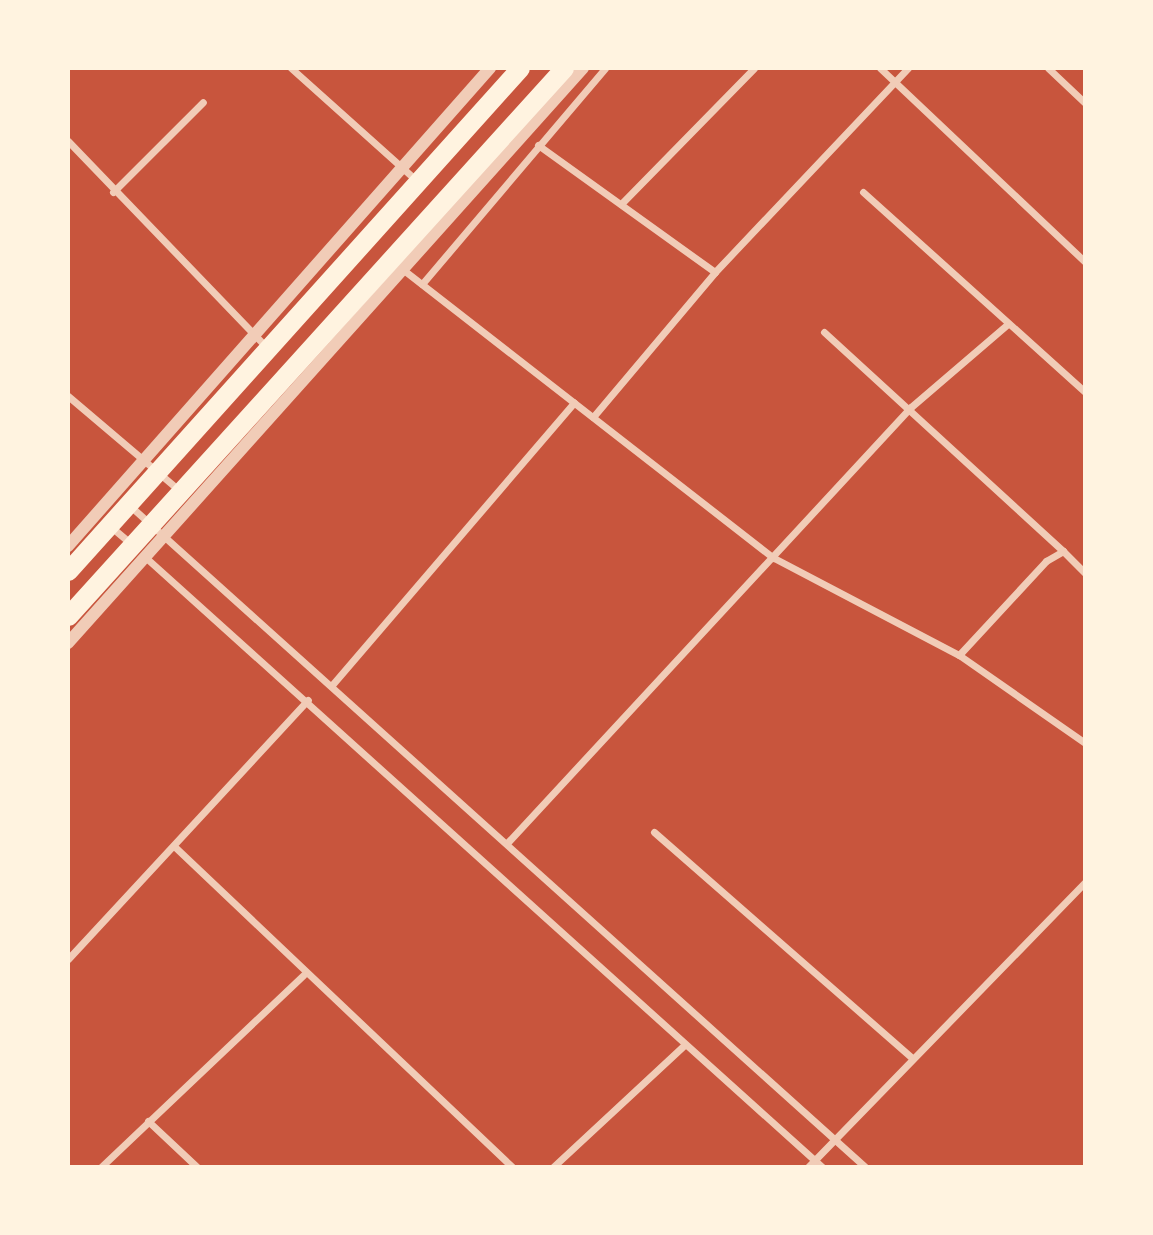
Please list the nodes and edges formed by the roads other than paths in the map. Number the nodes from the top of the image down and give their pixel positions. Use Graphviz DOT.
graph roads {
  1 [pos="291,68"];
  2 [pos="490,68"];
  3 [pos="520,68"];
  4 [pos="564,68"];
  5 [pos="583,68"];
  6 [pos="605,68"];
  7 [pos="754,68"];
  8 [pos="880,68"];
  9 [pos="908,68"];
  10 [pos="1048,68"];
  11 [pos="895,81"];
  12 [pos="202,102"];
  13 [pos="1085,103"];
  14 [pos="538,145"];
  15 [pos="70,146"];
  16 [pos="401,167"];
  17 [pos="418,182"];
  18 [pos="113,192"];
  19 [pos="863,192"];
  20 [pos="621,204"];
  21 [pos="1085,262"];
  22 [pos="399,266"];
  23 [pos="715,272"];
  24 [pos="422,285"];
  25 [pos="1008,324"];
  26 [pos="824,332"];
  27 [pos="261,341"];
  28 [pos="1085,392"];
  29 [pos="68,396"];
  30 [pos="574,403"];
  31 [pos="911,407"];
  32 [pos="593,417"];
  33 [pos="150,466"];
  34 [pos="181,492"];
  35 [pos="128,504"];
  36 [pos="109,525"];
  37 [pos="158,531"];
  38 [pos="132,545"];
  39 [pos="68,546"];
  40 [pos="1063,551"];
  41 [pos="774,558"];
  42 [pos="148,559"];
  43 [pos="68,571"];
  44 [pos="1085,573"];
  45 [pos="68,616"];
  46 [pos="68,643"];
  47 [pos="959,655"];
  48 [pos="332,685"];
  49 [pos="309,699"];
  50 [pos="1085,743"];
  51 [pos="654,832"];
  52 [pos="508,842"];
  53 [pos="175,847"];
  54 [pos="1085,882"];
  55 [pos="68,959"];
  56 [pos="303,975"];
  57 [pos="683,1046"];
  58 [pos="913,1059"];
  59 [pos="148,1121"];
  60 [pos="835,1138"];
  61 [pos="814,1160"];
  62 [pos="101,1167"];
  63 [pos="197,1167"];
  64 [pos="512,1167"];
  65 [pos="553,1167"];
  66 [pos="808,1167"];
  67 [pos="822,1167"];
  68 [pos="865,1167"];
  1 -- 16 [label="street"];
  2 -- 16 [label="street"];
  3 -- 17 [label="highway"];
  4 -- 22 [label="highway"];
  5 -- 22 [label="street"];
  6 -- 14 [label="street"];
  7 -- 20 [label="street"];
  8 -- 11 [label="street"];
  9 -- 11 [label="street"];
  10 -- 13 [label="street"];
  11 -- 21 [label="street"];
  11 -- 23 [label="street"];
  12 -- 18 [label="street"];
  14 -- 20 [label="street"];
  14 -- 24 [label="street"];
  15 -- 18 [label="street"];
  16 -- 17 [label="street"];
  16 -- 27 [label="street"];
  17 -- 27 [label="highway"];
  18 -- 27 [label="street"];
  19 -- 25 [label="street"];
  20 -- 23 [label="street"];
  22 -- 24 [label="street"];
  22 -- 34 [label="highway"];
  22 -- 37 [label="street"];
  23 -- 32 [label="street"];
  24 -- 30 [label="street"];
  25 -- 28 [label="street"];
  25 -- 31 [label="street"];
  26 -- 31 [label="street"];
  27 -- 33 [label="highway"];
  29 -- 33 [label="street"];
  30 -- 32 [label="street"];
  30 -- 48 [label="street"];
  31 -- 40 [label="street"];
  31 -- 41 [label="street"];
  32 -- 41 [label="street"];
  33 -- 34 [label="street"];
  33 -- 35 [label="highway"];
  33 -- 39 [label="street"];
  34 -- 37 [label="highway"];
  35 -- 36 [label="highway"];
  35 -- 37 [label="street"];
  36 -- 38 [label="street"];
  36 -- 43 [label="highway"];
  37 -- 38 [label="highway"];
  37 -- 42 [label="street"];
  37 -- 48 [label="street"];
  38 -- 42 [label="street"];
  38 -- 45 [label="highway"];
  40 -- 44 [label="street"];
  40 -- 47 [label="street"];
  41 -- 47 [label="street"];
  41 -- 52 [label="street"];
  42 -- 46 [label="street"];
  42 -- 49 [label="street"];
  47 -- 50 [label="street"];
  48 -- 52 [label="street"];
  49 -- 53 [label="street"];
  49 -- 57 [label="street"];
  51 -- 58 [label="street"];
  52 -- 60 [label="street"];
  53 -- 55 [label="street"];
  53 -- 56 [label="street"];
  54 -- 58 [label="street"];
  56 -- 59 [label="street"];
  56 -- 64 [label="street"];
  57 -- 61 [label="street"];
  57 -- 65 [label="street"];
  58 -- 60 [label="street"];
  59 -- 62 [label="street"];
  59 -- 63 [label="street"];
  60 -- 61 [label="street"];
  60 -- 68 [label="street"];
  61 -- 66 [label="street"];
  61 -- 67 [label="street"];
}
